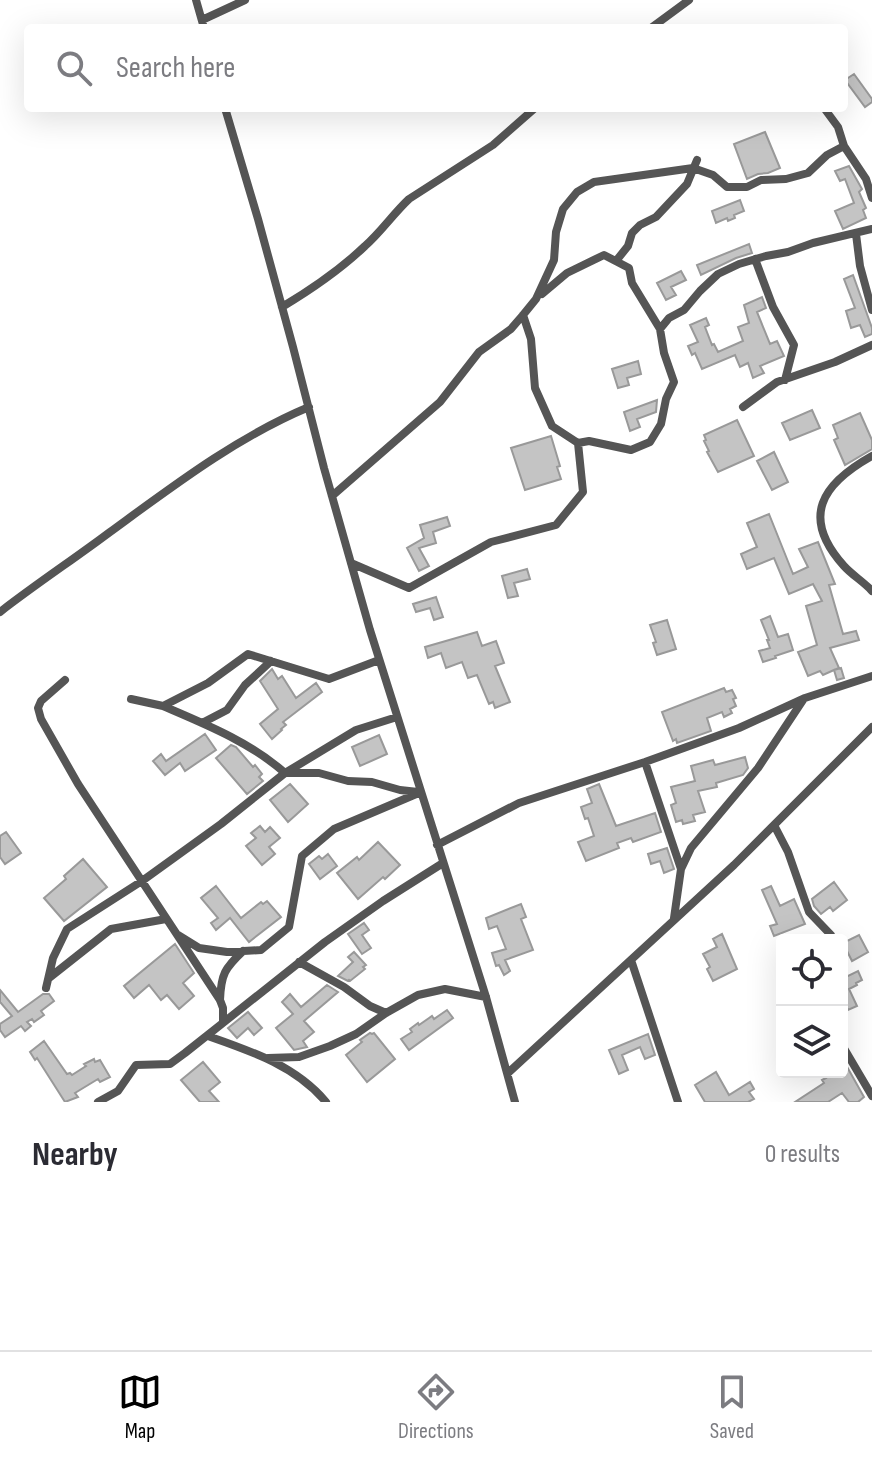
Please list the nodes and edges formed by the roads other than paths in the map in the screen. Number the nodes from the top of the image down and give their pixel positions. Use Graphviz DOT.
graph roads {
  1 [pos="196,0"];
  2 [pos="245,0"];
  3 [pos="689,0"];
  4 [pos="203,24"];
  5 [pos="656,24"];
  6 [pos="226,112"];
  7 [pos="530,112"];
  8 [pos="827,112"];
  9 [pos="844,146"];
  10 [pos="695,164"];
  11 [pos="872,198"];
  12 [pos="872,229"];
  13 [pos="856,234"];
  14 [pos="755,259"];
  15 [pos="616,261"];
  16 [pos="536,299"];
  17 [pos="282,307"];
  18 [pos="872,310"];
  19 [pos="523,315"];
  20 [pos="660,329"];
  21 [pos="872,345"];
  22 [pos="785,380"];
  23 [pos="309,407"];
  24 [pos="743,407"];
  25 [pos="578,443"];
  26 [pos="872,456"];
  27 [pos="332,496"];
  28 [pos="351,563"];
  29 [pos="872,591"];
  30 [pos="0,612"];
  31 [pos="379,660"];
  32 [pos="271,661"];
  33 [pos="872,676"];
  34 [pos="65,680"];
  35 [pos="805,698"];
  36 [pos="131,699"];
  37 [pos="163,706"];
  38 [pos="397,717"];
  39 [pos="202,723"];
  40 [pos="872,727"];
  41 [pos="645,762"];
  42 [pos="285,773"];
  43 [pos="421,792"];
  44 [pos="774,825"];
  45 [pos="437,845"];
  46 [pos="443,863"];
  47 [pos="681,869"];
  48 [pos="142,881"];
  49 [pos="674,918"];
  50 [pos="166,919"];
  51 [pos="175,934"];
  52 [pos="830,934"];
  53 [pos="243,951"];
  54 [pos="631,960"];
  55 [pos="299,962"];
  56 [pos="49,978"];
  57 [pos="46,988"];
  58 [pos="486,997"];
  59 [pos="220,1000"];
  60 [pos="386,1013"];
  61 [pos="223,1022"];
  62 [pos="208,1036"];
  63 [pos="848,1055"];
  64 [pos="268,1058"];
  65 [pos="508,1073"];
  66 [pos="872,1096"];
  67 [pos="98,1102"];
  68 [pos="326,1102"];
  69 [pos="515,1102"];
  70 [pos="678,1102"];
  1 -- 4 [label="street"];
  2 -- 4 [label="street"];
  3 -- 5 [label="street"];
  6 -- 17 [label="street"];
  7 -- 17 [label="street"];
  8 -- 9 [label="street"];
  9 -- 10 [label="street"];
  9 -- 11 [label="street"];
  10 -- 15 [label="street"];
  10 -- 16 [label="street"];
  12 -- 13 [label="street"];
  13 -- 14 [label="street"];
  13 -- 18 [label="street"];
  14 -- 20 [label="street"];
  14 -- 22 [label="street"];
  15 -- 16 [label="street"];
  15 -- 20 [label="street"];
  16 -- 19 [label="street"];
  17 -- 23 [label="street"];
  19 -- 25 [label="street"];
  19 -- 27 [label="street"];
  20 -- 25 [label="street"];
  21 -- 22 [label="street"];
  22 -- 24 [label="street"];
  23 -- 27 [label="street"];
  23 -- 30 [label="street"];
  25 -- 28 [label="street"];
  26 -- 29 [label="street"];
  27 -- 28 [label="street"];
  28 -- 31 [label="street"];
  31 -- 32 [label="street"];
  31 -- 38 [label="street"];
  32 -- 37 [label="street"];
  32 -- 39 [label="street"];
  33 -- 35 [label="street"];
  34 -- 48 [label="street"];
  35 -- 41 [label="street"];
  35 -- 47 [label="street"];
  36 -- 37 [label="street"];
  37 -- 39 [label="street"];
  38 -- 42 [label="street"];
  38 -- 43 [label="street"];
  39 -- 42 [label="street"];
  40 -- 44 [label="street"];
  41 -- 45 [label="street"];
  41 -- 47 [label="street"];
  42 -- 43 [label="street"];
  42 -- 48 [label="street"];
  43 -- 45 [label="street"];
  43 -- 53 [label="street"];
  44 -- 49 [label="street"];
  44 -- 52 [label="street"];
  45 -- 46 [label="street"];
  46 -- 55 [label="street"];
  46 -- 58 [label="street"];
  47 -- 49 [label="street"];
  48 -- 50 [label="street"];
  48 -- 56 [label="street"];
  49 -- 54 [label="street"];
  50 -- 51 [label="street"];
  50 -- 56 [label="street"];
  51 -- 53 [label="street"];
  51 -- 59 [label="street"];
  53 -- 59 [label="street"];
  54 -- 65 [label="street"];
  54 -- 70 [label="street"];
  55 -- 60 [label="street"];
  55 -- 61 [label="street"];
  56 -- 57 [label="street"];
  58 -- 60 [label="street"];
  58 -- 65 [label="street"];
  59 -- 61 [label="street"];
  60 -- 64 [label="street"];
  61 -- 62 [label="street"];
  62 -- 64 [label="street"];
  62 -- 67 [label="street"];
  63 -- 66 [label="street"];
  64 -- 68 [label="street"];
  65 -- 69 [label="street"];
}
